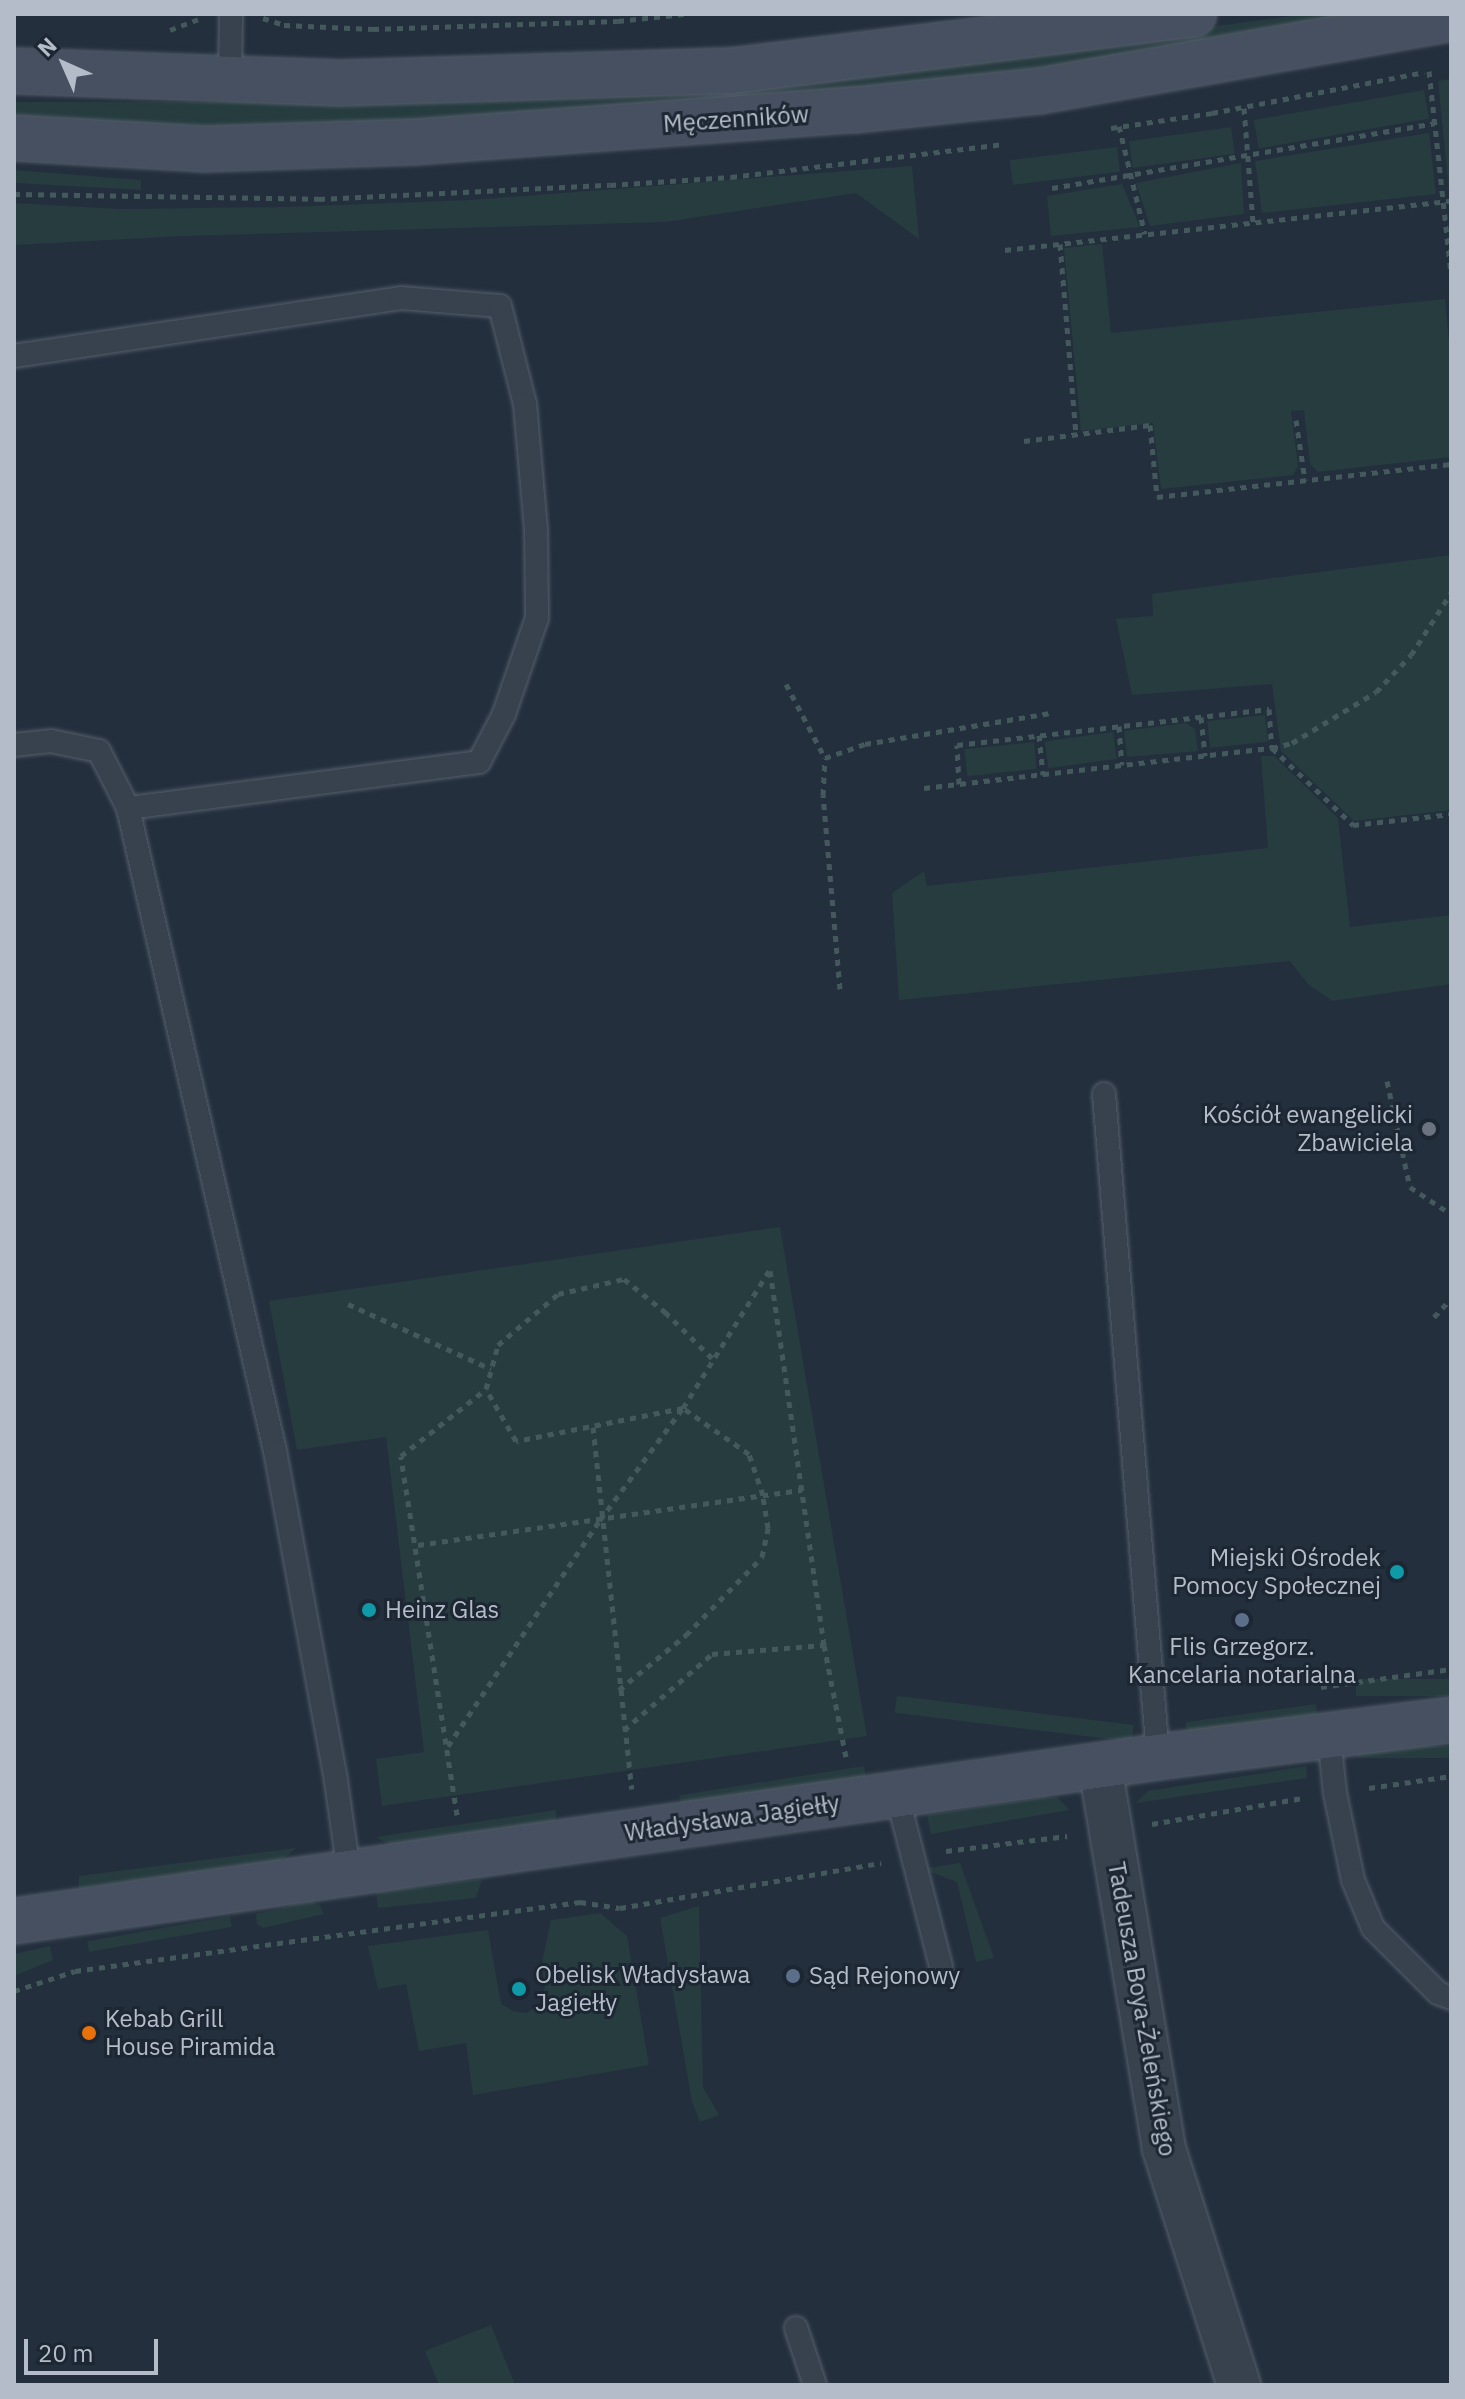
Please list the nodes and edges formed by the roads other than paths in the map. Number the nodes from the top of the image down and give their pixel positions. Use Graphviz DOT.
graph roads {
  1 [pos="231,14"];
  2 [pos="1193,14"];
  3 [pos="1451,18"];
  4 [pos="14,71"];
  5 [pos="230,79"];
  6 [pos="14,138"];
  7 [pos="14,356"];
  8 [pos="14,745"];
  9 [pos="128,808"];
  10 [pos="1104,1094"];
  11 [pos="1451,1720"];
  12 [pos="1329,1736"];
  13 [pos="1158,1757"];
  14 [pos="1100,1766"];
  15 [pos="897,1795"];
  16 [pos="349,1872"];
  17 [pos="14,1921"];
  18 [pos="941,1966"];
  19 [pos="1451,1998"];
  20 [pos="796,2328"];
  21 [pos="815,2385"];
  22 [pos="1239,2385"];
  1 -- 5 [label="lane"];
  2 -- 5 [label="main road, Męczenników"];
  3 -- 6 [label="main road, Męczenników"];
  4 -- 5 [label="main road, Męczenników"];
  7 -- 9 [label="lane"];
  8 -- 9 [label="lane"];
  9 -- 16 [label="lane"];
  10 -- 13 [label="lane"];
  11 -- 12 [label="main road, Władysława Jagiełły"];
  12 -- 13 [label="main road, Władysława Jagiełły"];
  12 -- 19 [label="lane"];
  13 -- 14 [label="main road, Władysława Jagiełły"];
  14 -- 15 [label="main road, Władysława Jagiełły"];
  14 -- 22 [label="street, Tadeusza Boya-Żeleńskiego"];
  15 -- 16 [label="main road, Władysława Jagiełły"];
  15 -- 18 [label="lane"];
  16 -- 17 [label="main road, Władysława Jagiełły"];
  20 -- 21 [label="lane"];
}
